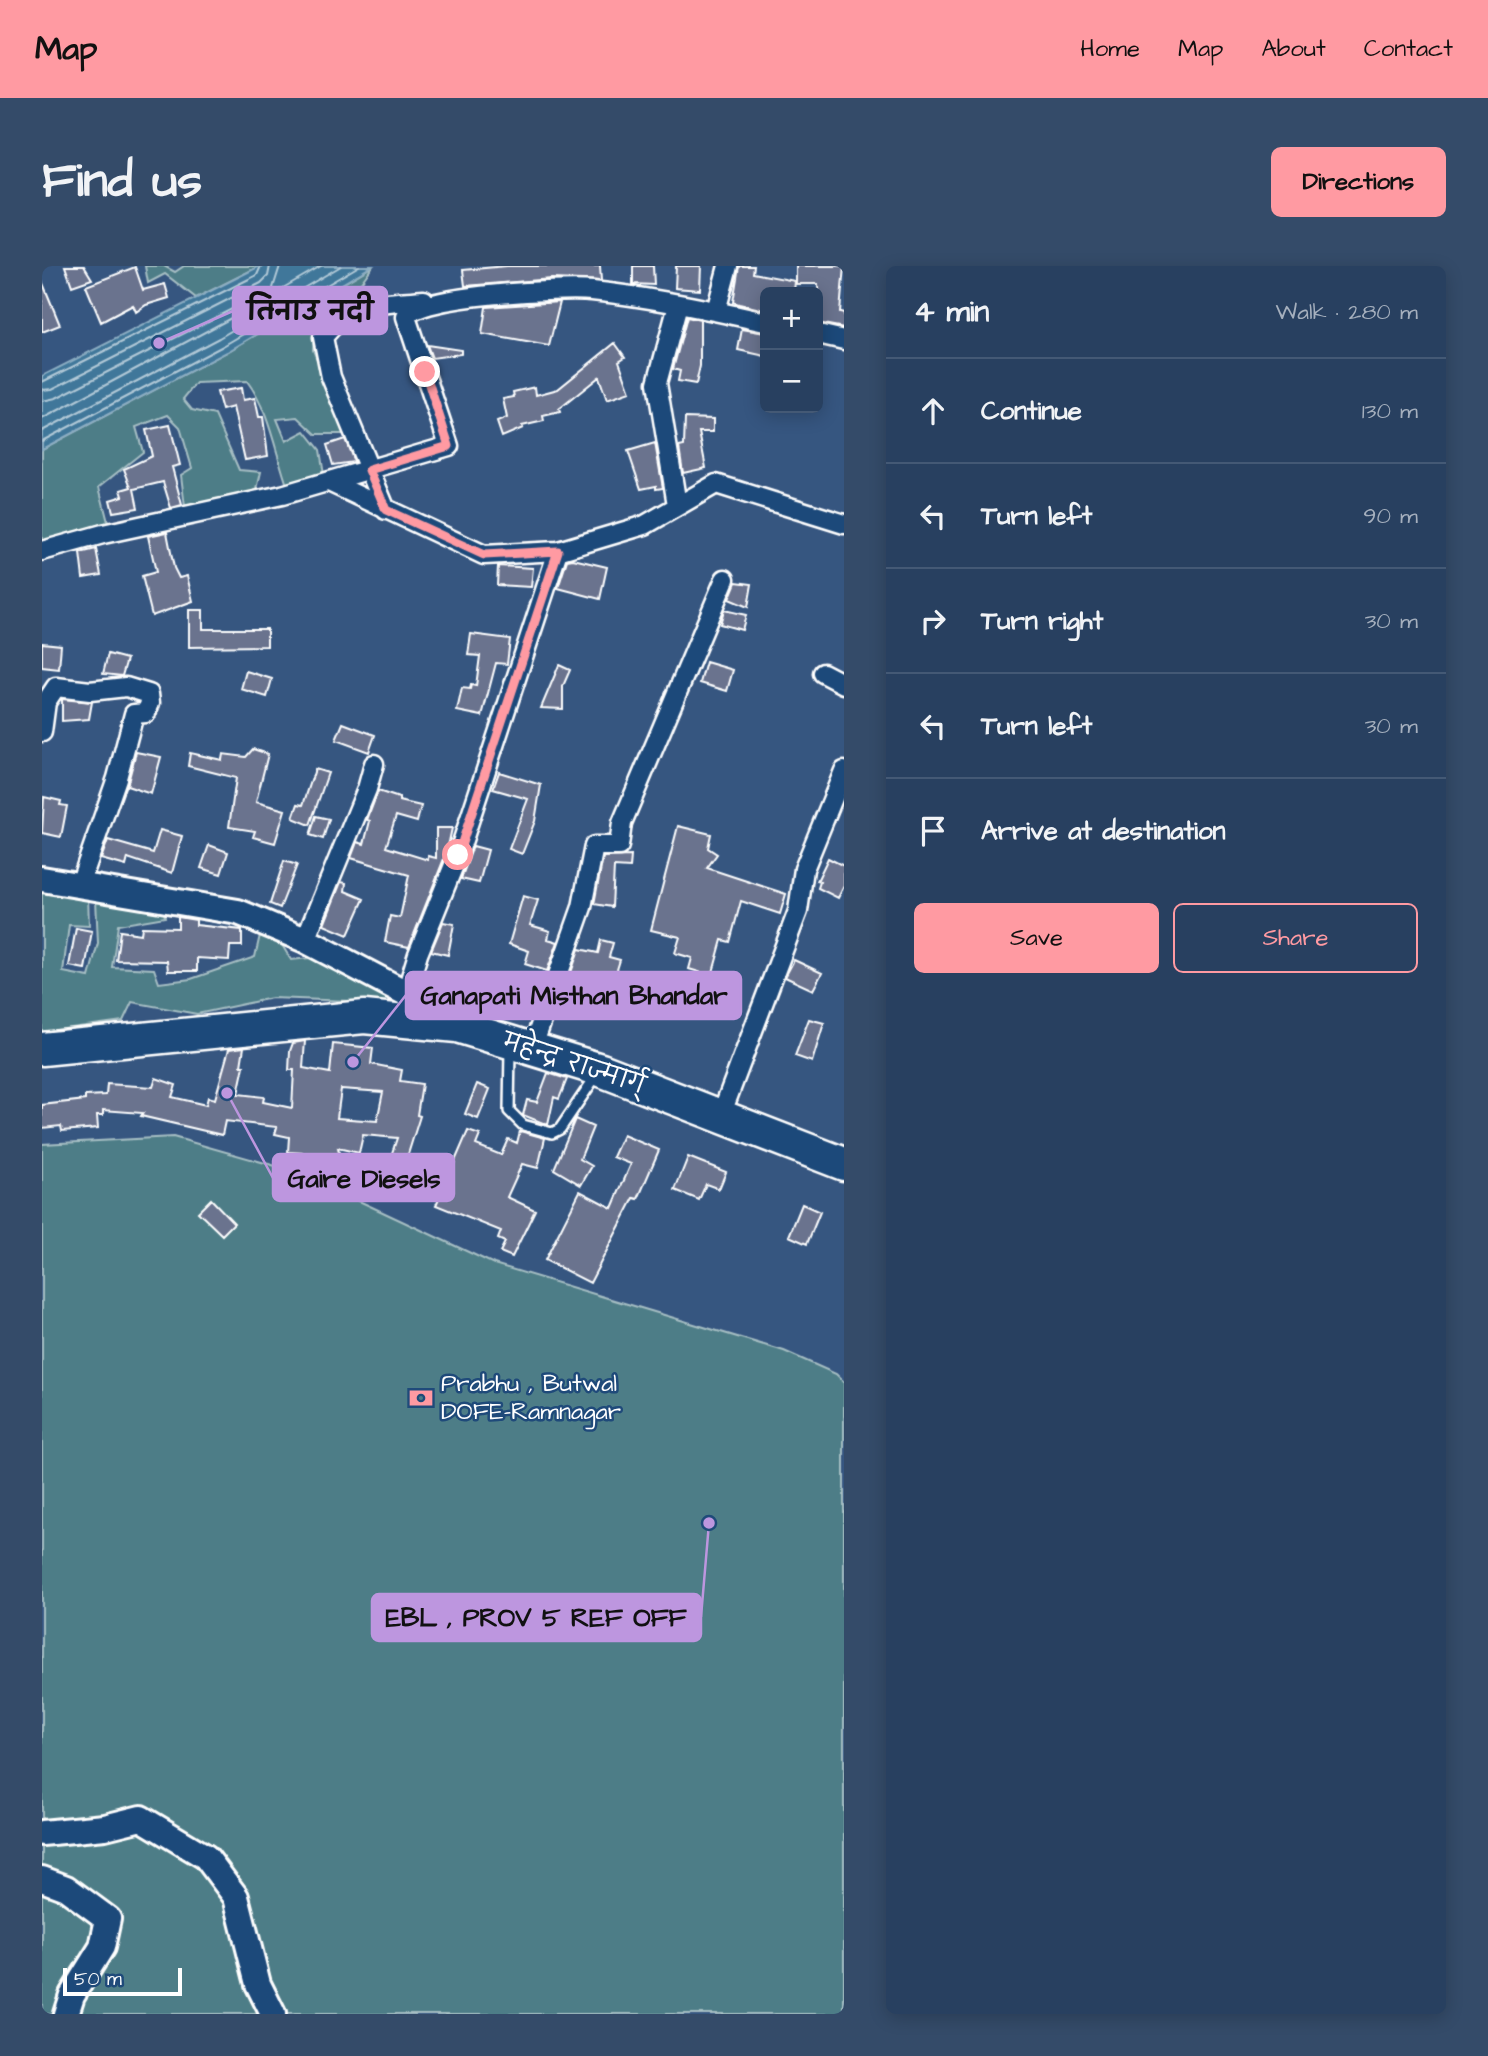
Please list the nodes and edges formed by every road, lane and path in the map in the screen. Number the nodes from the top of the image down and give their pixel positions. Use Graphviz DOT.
graph roads {
  1 [pos="728,266"];
  2 [pos="459,297"];
  3 [pos="678,305"];
  4 [pos="716,311"];
  5 [pos="760,321"];
  6 [pos="823,335"];
  7 [pos="844,340"];
  8 [pos="369,470"];
  9 [pos="329,482"];
  10 [pos="677,505"];
  11 [pos="386,510"];
  12 [pos="844,524"];
  13 [pos="42,551"];
  14 [pos="558,551"];
  15 [pos="725,579"];
  16 [pos="823,673"];
  17 [pos="844,684"];
  18 [pos="42,732"];
  19 [pos="374,764"];
  20 [pos="844,771"];
  21 [pos="42,878"];
  22 [pos="79,887"];
  23 [pos="304,940"];
  24 [pos="406,993"];
  25 [pos="457,1026"];
  26 [pos="521,1046"];
  27 [pos="42,1049"];
  28 [pos="601,1070"];
  29 [pos="721,1115"];
  30 [pos="844,1164"];
  31 [pos="42,1833"];
  32 [pos="42,1880"];
  33 [pos="66,2014"];
  34 [pos="273,2014"];
  1 -- 4 [label="street"];
  2 -- 3 [label="street"];
  2 -- 8 [label="street"];
  2 -- 8 [label="street"];
  3 -- 4 [label="street"];
  3 -- 10 [label="street"];
  4 -- 5 [label="street"];
  6 -- 7 [label="street"];
  8 -- 9 [label="street"];
  8 -- 11 [label="street"];
  9 -- 11 [label="street"];
  9 -- 13 [label="street"];
  10 -- 12 [label="street"];
  10 -- 14 [label="street"];
  11 -- 14 [label="street"];
  14 -- 24 [label="street"];
  15 -- 26 [label="street"];
  16 -- 17 [label="street"];
  18 -- 22 [label="street"];
  19 -- 23 [label="street"];
  20 -- 29 [label="street"];
  21 -- 22 [label="street"];
  22 -- 23 [label="street"];
  23 -- 24 [label="street"];
  24 -- 25 [label="street"];
  25 -- 26 [label="highway, महेन्द्र राज्मार्ग्"];
  25 -- 27 [label="highway, महेन्द्र राज्मार्ग्"];
  26 -- 28 [label="highway, महेन्द्र राज्मार्ग्"];
  26 -- 28 [label="lane"];
  28 -- 29 [label="highway, महेन्द्र राज्मार्ग्"];
  29 -- 30 [label="highway, महेन्द्र राज्मार्ग्"];
  31 -- 34 [label="street"];
  32 -- 33 [label="street"];
}
